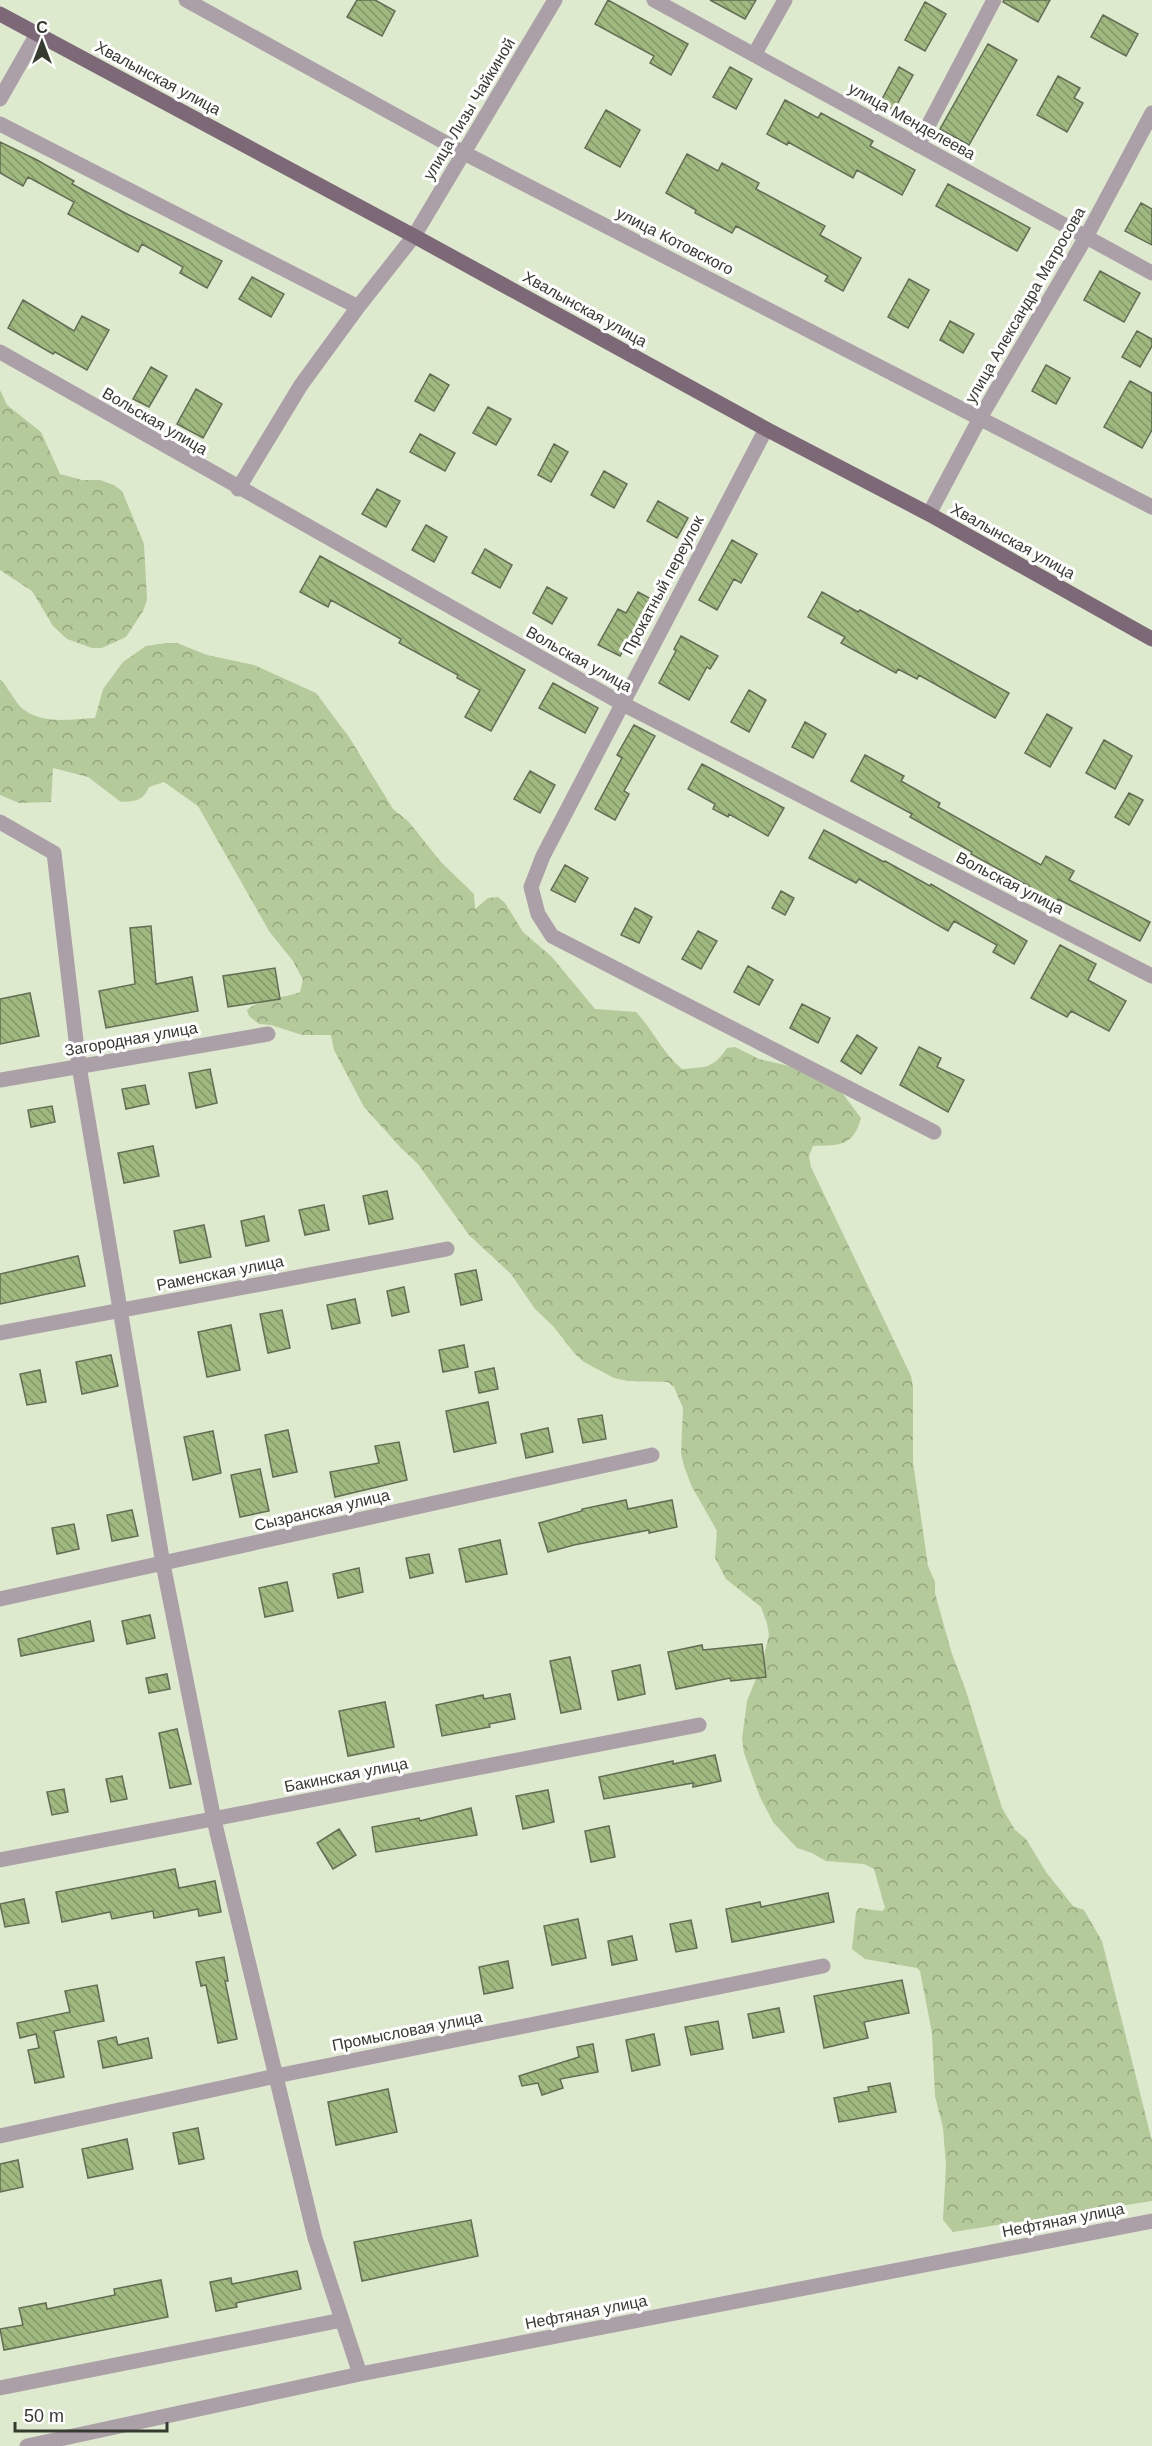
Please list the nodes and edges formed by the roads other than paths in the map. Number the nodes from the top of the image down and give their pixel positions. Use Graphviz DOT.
graph roads {
  1 [pos="186,0"];
  2 [pos="555,0"];
  3 [pos="654,0"];
  4 [pos="785,0"];
  5 [pos="994,0"];
  6 [pos="0,14"];
  7 [pos="37,34"];
  8 [pos="754,55"];
  9 [pos="0,99"];
  10 [pos="1152,113"];
  11 [pos="0,124"];
  12 [pos="918,145"];
  13 [pos="464,153"];
  14 [pos="414,236"];
  15 [pos="1086,237"];
  16 [pos="1152,273"];
  17 [pos="358,308"];
  18 [pos="0,352"];
  19 [pos="980,418"];
  20 [pos="766,429"];
  21 [pos="238,489"];
  22 [pos="1152,507"];
  23 [pos="929,514"];
  24 [pos="1152,639"];
  25 [pos="621,703"];
  26 [pos="0,822"];
  27 [pos="1152,976"];
  28 [pos="268,1034"];
  29 [pos="79,1066"];
  30 [pos="0,1080"];
  31 [pos="934,1132"];
  32 [pos="447,1249"];
  33 [pos="119,1310"];
  34 [pos="0,1333"];
  35 [pos="652,1455"];
  36 [pos="163,1564"];
  37 [pos="0,1599"];
  38 [pos="699,1725"];
  39 [pos="214,1820"];
  40 [pos="0,1860"];
  41 [pos="823,1966"];
  42 [pos="276,2076"];
  43 [pos="0,2136"];
  44 [pos="1152,2221"];
  45 [pos="342,2320"];
  46 [pos="360,2374"];
  47 [pos="0,2388"];
  48 [pos="27,2446"];
  1 -- 13 [label="street, улица Котовского"];
  2 -- 13 [label="street, улица Лизы Чайкиной"];
  3 -- 8 [label="street, улица Менделеева"];
  4 -- 8 [label="street"];
  5 -- 12 [label="street"];
  6 -- 7 [label="main road, Хвалынская улица"];
  7 -- 9 [label="street"];
  7 -- 14 [label="main road, Хвалынская улица"];
  8 -- 12 [label="street, улица Менделеева"];
  10 -- 15 [label="street, улица Александра Матросова"];
  11 -- 17 [label="street"];
  12 -- 15 [label="street, улица Менделеева"];
  13 -- 14 [label="street, улица Лизы Чайкиной"];
  13 -- 19 [label="street, улица Котовского"];
  14 -- 17 [label="street, улица Лизы Чайкиной"];
  14 -- 20 [label="main road, Хвалынская улица"];
  15 -- 16 [label="street, улица Менделеева"];
  15 -- 19 [label="street, улица Александра Матросова"];
  17 -- 21 [label="street, улица Лизы Чайкиной"];
  18 -- 21 [label="street, Вольская улица"];
  19 -- 22 [label="street, улица Котовского"];
  19 -- 23 [label="street, улица Александра Матросова"];
  20 -- 23 [label="main road, Хвалынская улица"];
  20 -- 25 [label="street, Прокатный переулок"];
  21 -- 25 [label="street, Вольская улица"];
  23 -- 24 [label="main road, Хвалынская улица"];
  25 -- 27 [label="street, Вольская улица"];
  25 -- 31 [label="street, Прокатный переулок"];
  26 -- 29 [label="street"];
  28 -- 29 [label="street, Загородная улица"];
  29 -- 30 [label="street, Загородная улица"];
  29 -- 33 [label="street"];
  32 -- 33 [label="street, Раменская улица"];
  33 -- 34 [label="street, Раменская улица"];
  33 -- 36 [label="street"];
  35 -- 36 [label="street, Сызранская улица"];
  36 -- 37 [label="street, Сызранская улица"];
  36 -- 39 [label="street"];
  38 -- 39 [label="street, Бакинская улица"];
  39 -- 40 [label="street, Бакинская улица"];
  39 -- 42 [label="street"];
  41 -- 42 [label="street, Промысловая улица"];
  42 -- 43 [label="street, Промысловая улица"];
  42 -- 45 [label="street"];
  44 -- 46 [label="street, Нефтяная улица"];
  45 -- 46 [label="street"];
  45 -- 47 [label="street"];
  46 -- 48 [label="street, Нефтяная улица"];
}
